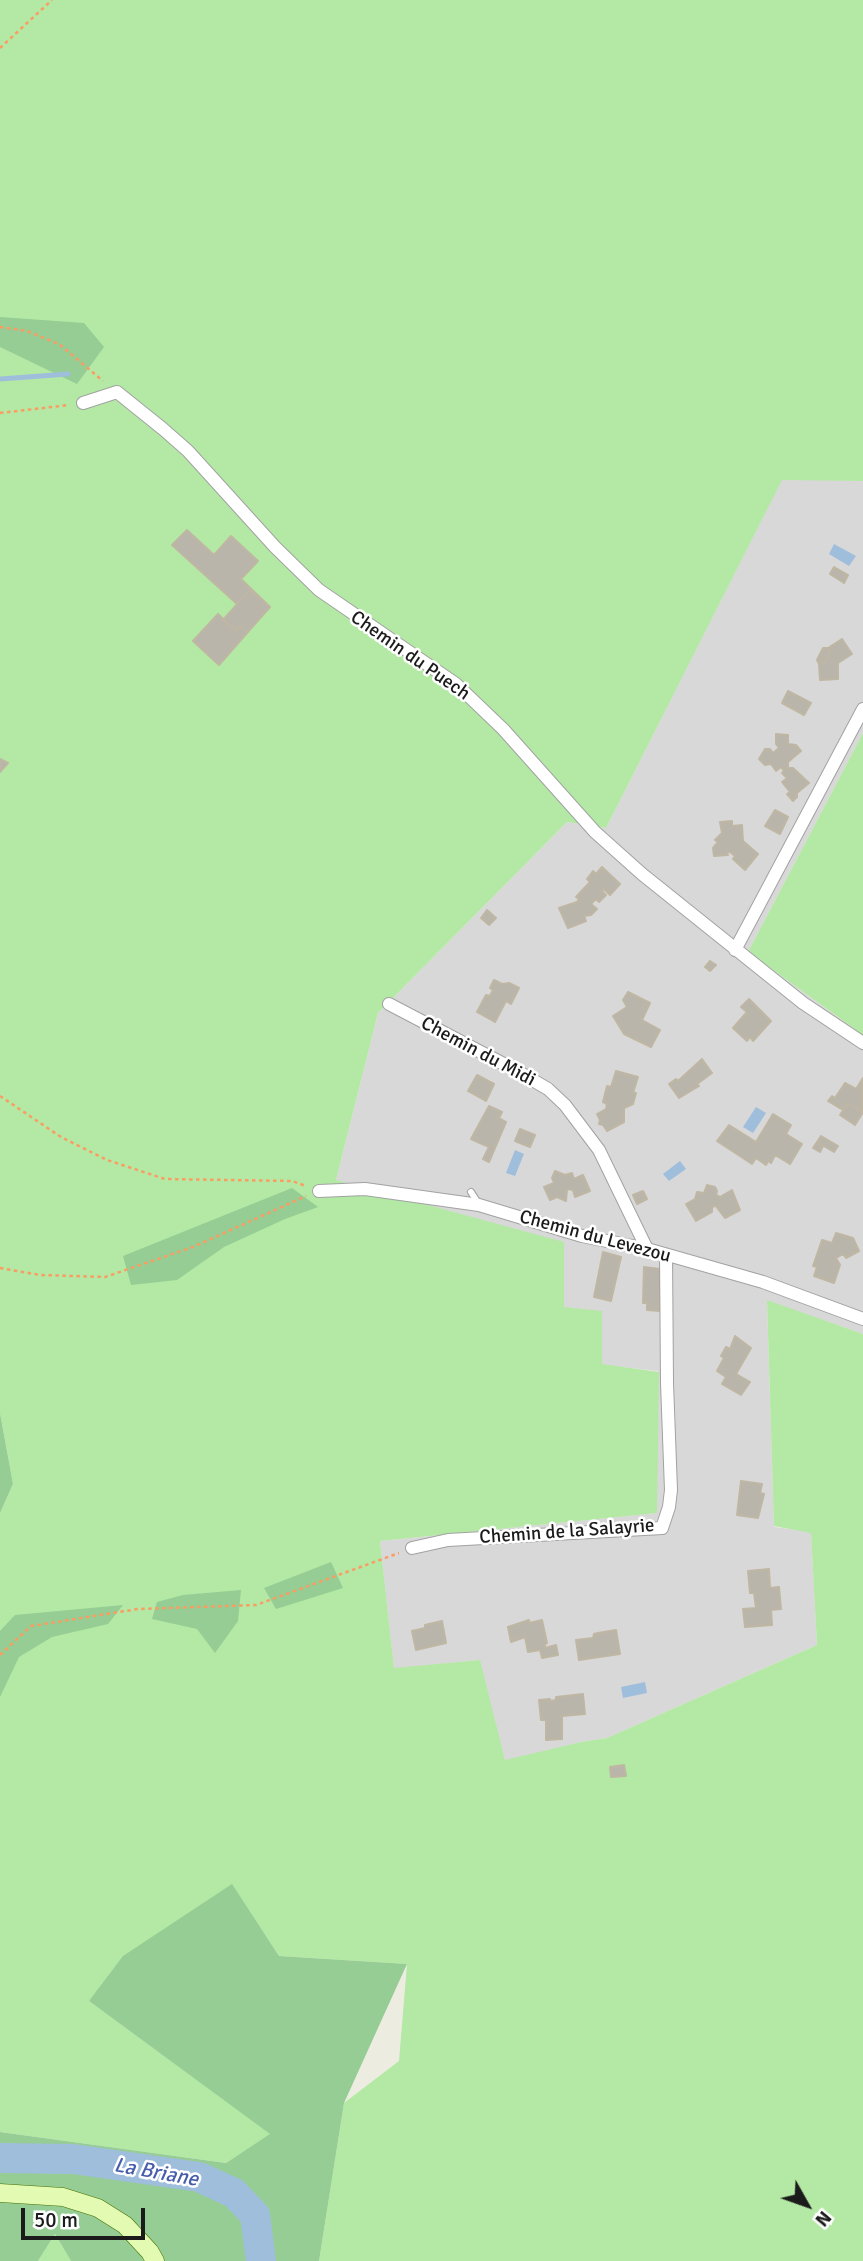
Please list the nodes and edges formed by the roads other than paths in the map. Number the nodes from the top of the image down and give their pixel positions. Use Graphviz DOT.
graph roads {
  1 [pos="83,403"];
  2 [pos="863,709"];
  3 [pos="735,950"];
  4 [pos="389,1004"];
  5 [pos="863,1043"];
  6 [pos="319,1191"];
  7 [pos="471,1192"];
  8 [pos="479,1205"];
  9 [pos="647,1249"];
  10 [pos="666,1255"];
  11 [pos="863,1319"];
  12 [pos="412,1548"];
  13 [pos="0,2193"];
  14 [pos="155,2261"];
  1 -- 3 [label="street, Chemin du Puech"];
  2 -- 3 [label="street"];
  3 -- 5 [label="street, Chemin du Puech"];
  4 -- 9 [label="street, Chemin du Midi"];
  6 -- 8 [label="street, Chemin du Levezou"];
  7 -- 8 [label="lane"];
  8 -- 9 [label="street, Chemin du Levezou"];
  9 -- 10 [label="street, Chemin du Levezou"];
  10 -- 11 [label="street, Chemin du Levezou"];
  10 -- 12 [label="street, Chemin de la Salayrie"];
  13 -- 14 [label="main road"];
}
